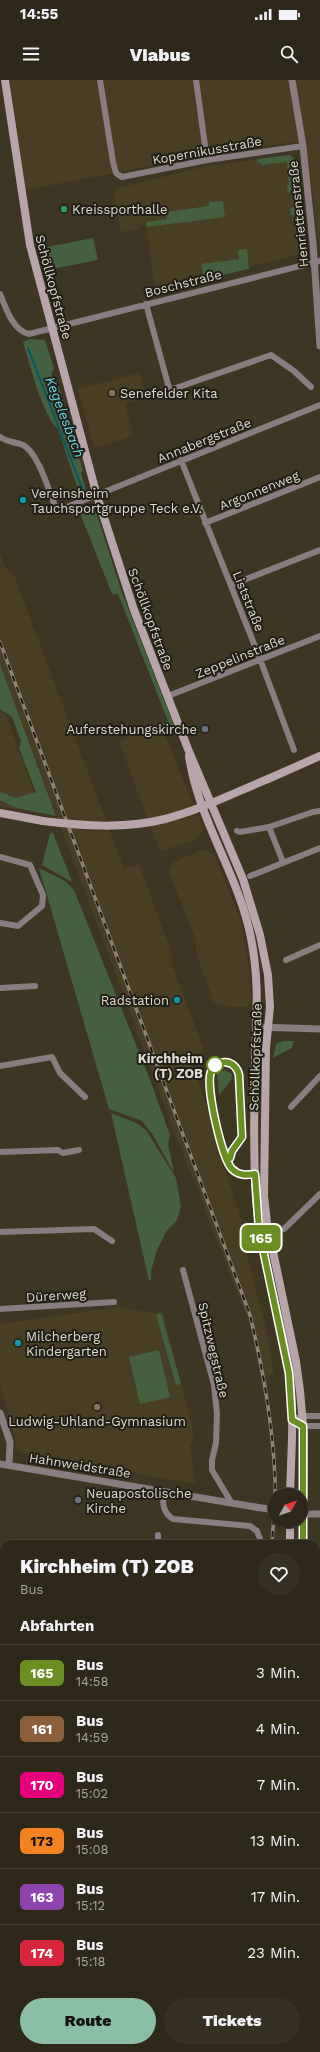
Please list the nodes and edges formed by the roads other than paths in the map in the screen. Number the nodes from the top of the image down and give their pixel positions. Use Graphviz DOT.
graph roads {
  1 [pos="5,80"];
  2 [pos="100,80"];
  3 [pos="196,80"];
  4 [pos="292,80"];
  5 [pos="303,146"];
  6 [pos="207,160"];
  7 [pos="318,261"];
  8 [pos="0,294"];
  9 [pos="146,304"];
  10 [pos="52,328"];
  11 [pos="320,346"];
  12 [pos="311,387"];
  13 [pos="320,405"];
  14 [pos="0,437"];
  15 [pos="181,460"];
  16 [pos="320,477"];
  17 [pos="97,496"];
  18 [pos="205,523"];
  19 [pos="320,550"];
  20 [pos="231,585"];
  21 [pos="320,636"];
  22 [pos="260,659"];
  23 [pos="168,696"];
  24 [pos="188,749"];
  25 [pos="294,750"];
  26 [pos="320,756"];
  27 [pos="320,811"];
  28 [pos="0,813"];
  29 [pos="270,826"];
  30 [pos="237,831"];
  31 [pos="320,848"];
  32 [pos="0,857"];
  33 [pos="283,862"];
  34 [pos="250,876"];
  35 [pos="0,924"];
  36 [pos="320,945"];
  37 [pos="286,960"];
  38 [pos="34,986"];
  39 [pos="0,988"];
  40 [pos="257,1027"];
  41 [pos="269,1027"];
  42 [pos="320,1029"];
  43 [pos="0,1066"];
  44 [pos="320,1076"];
  45 [pos="85,1097"];
  46 [pos="291,1107"];
  47 [pos="79,1150"];
  48 [pos="0,1152"];
  49 [pos="320,1194"];
  50 [pos="284,1228"];
  51 [pos="0,1232"];
  52 [pos="112,1241"];
  53 [pos="183,1270"];
  54 [pos="114,1302"];
  55 [pos="0,1309"];
  56 [pos="0,1413"];
  57 [pos="302,1416"];
  58 [pos="320,1416"];
  59 [pos="292,1420"];
  60 [pos="303,1426"];
  61 [pos="320,1426"];
  62 [pos="0,1464"];
  63 [pos="9,1465"];
  64 [pos="290,1488"];
  65 [pos="163,1491"];
  66 [pos="231,1502"];
  67 [pos="268,1509"];
  68 [pos="308,1514"];
  69 [pos="320,1514"];
  70 [pos="290,1528"];
  71 [pos="158,1535"];
  72 [pos="158,1540"];
  73 [pos="260,1540"];
  74 [pos="290,1540"];
  75 [pos="303,1540"];
  1 -- 10 [label="main road, Schöllkopfstraße"];
  2 -- 6 [label="street, Kopernikusstraße"];
  3 -- 6 [label="street"];
  4 -- 5 [label="street, Henriettenstraße"];
  5 -- 6 [label="street, Kopernikusstraße"];
  5 -- 7 [label="street, Henriettenstraße"];
  7 -- 9 [label="street, Boschstraße"];
  7 -- 11 [label="street, Henriettenstraße"];
  8 -- 10 [label="street, Boschstraße"];
  9 -- 10 [label="street, Boschstraße"];
  9 -- 12 [label="street"];
  10 -- 17 [label="main road, Schöllkopfstraße"];
  13 -- 15 [label="street, Annabergstraße"];
  14 -- 17 [label="street"];
  15 -- 17 [label="street, Annabergstraße"];
  15 -- 18 [label="street, Liststraße"];
  16 -- 18 [label="street, Argonnenweg"];
  17 -- 23 [label="main road, Schöllkopfstraße"];
  18 -- 20 [label="street, Liststraße"];
  19 -- 20 [label="street"];
  20 -- 22 [label="street, Liststraße"];
  21 -- 22 [label="street, Zeppelinstraße"];
  22 -- 23 [label="street, Zeppelinstraße"];
  22 -- 25 [label="street, Liststraße"];
  23 -- 24 [label="main road, Schöllkopfstraße"];
  24 -- 40 [label="main road, Schöllkopfstraße"];
  24 -- 41 [label="main road, Schöllkopfstraße"];
  26 -- 28 [label="main road, bridge"];
  27 -- 29 [label="street"];
  29 -- 30 [label="street"];
  29 -- 33 [label="street"];
  31 -- 33 [label="street"];
  32 -- 35 [label="street"];
  33 -- 34 [label="street"];
  36 -- 37 [label="street"];
  38 -- 39 [label="street"];
  40 -- 41 [label="street"];
  40 -- 59 [label="main road, Schöllkopfstraße"];
  41 -- 42 [label="street"];
  41 -- 57 [label="main road, Schöllkopfstraße"];
  43 -- 45 [label="street"];
  44 -- 46 [label="street"];
  47 -- 48 [label="street"];
  49 -- 50 [label="street"];
  51 -- 52 [label="street"];
  53 -- 66 [label="street, Spitzwegstraße"];
  54 -- 55 [label="street, Dürerweg"];
  56 -- 63 [label="street"];
  57 -- 58 [label="street"];
  57 -- 59 [label="street"];
  57 -- 60 [label="main road, Schöllkopfstraße"];
  59 -- 60 [label="street"];
  59 -- 64 [label="main road, Schöllkopfstraße"];
  60 -- 61 [label="street"];
  60 -- 75 [label="main road, Schöllkopfstraße"];
  62 -- 63 [label="street, Hahnweidstraße"];
  63 -- 65 [label="street, Hahnweidstraße"];
  65 -- 66 [label="street, Hahnweidstraße"];
  65 -- 73 [label="street"];
  66 -- 67 [label="street, Hahnweidstraße, bridge"];
  68 -- 69 [label="street, bridge"];
  70 -- 74 [label="main road"];
  71 -- 72 [label="street"];
}
